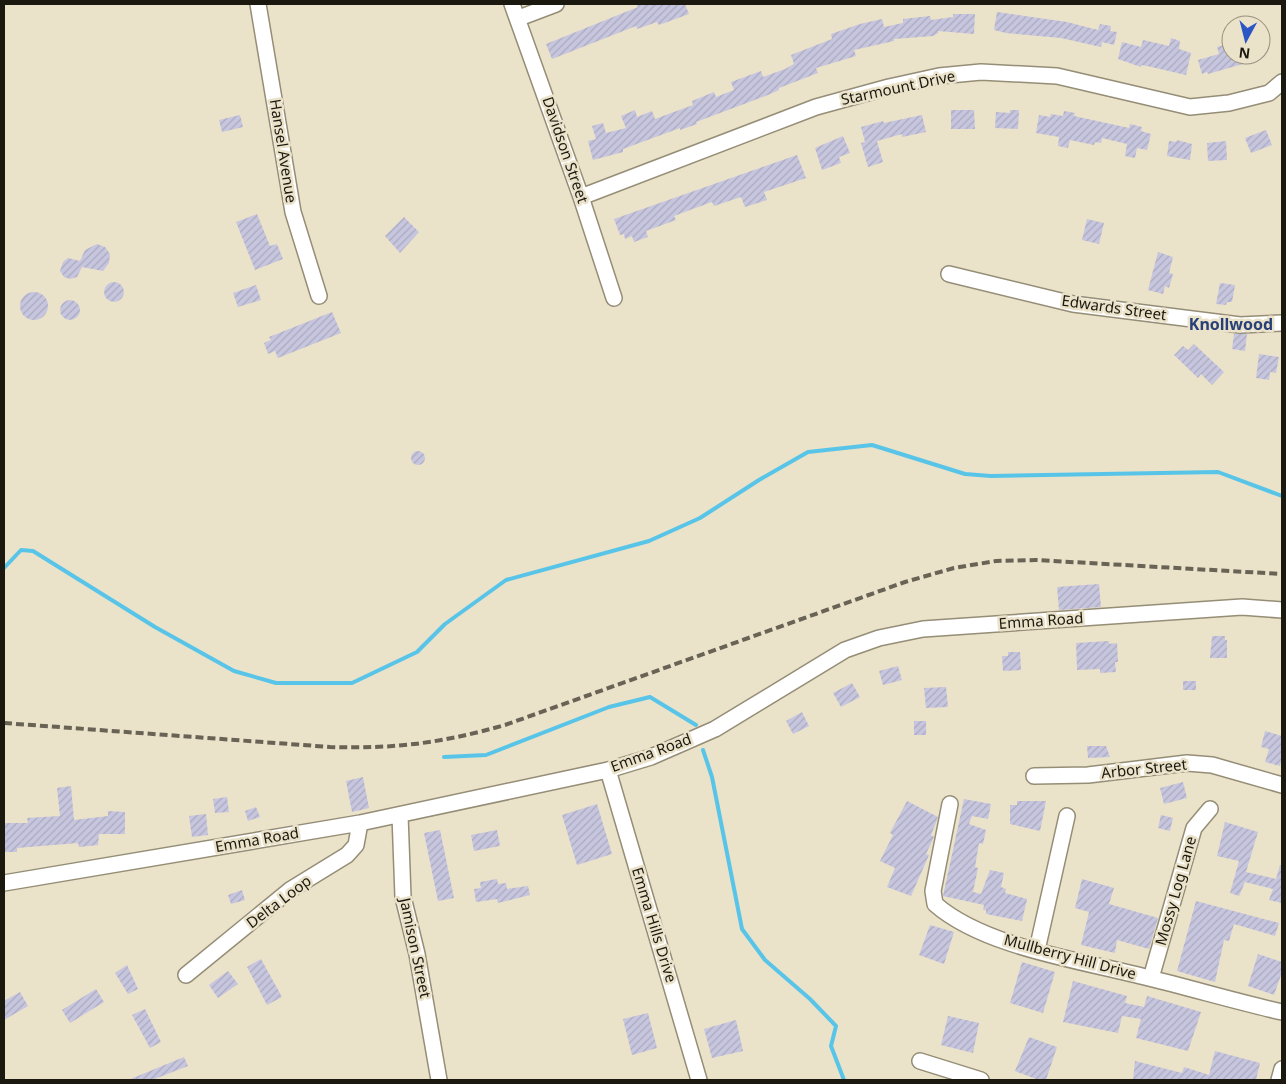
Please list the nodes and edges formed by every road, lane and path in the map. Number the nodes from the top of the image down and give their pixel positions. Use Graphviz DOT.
graph roads {
  1 [pos="258,4"];
  2 [pos="512,4"];
  3 [pos="556,4"];
  4 [pos="519,18"];
  5 [pos="1282,82"];
  6 [pos="581,197"];
  7 [pos="949,274"];
  8 [pos="319,296"];
  9 [pos="614,298"];
  10 [pos="1282,323"];
  11 [pos="1282,610"];
  12 [pos="608,770"];
  13 [pos="1034,776"];
  14 [pos="1282,785"];
  15 [pos="950,804"];
  16 [pos="1210,808"];
  17 [pos="400,815"];
  18 [pos="1067,816"];
  19 [pos="360,823"];
  20 [pos="4,883"];
  21 [pos="1037,950"];
  22 [pos="186,975"];
  23 [pos="1151,978"];
  24 [pos="1282,1012"];
  25 [pos="920,1061"];
  26 [pos="1282,1069"];
  27 [pos="440,1080"];
  28 [pos="700,1080"];
  29 [pos="981,1080"];
  30 [pos="1279,1080"];
  1 -- 8 [label="street, Hansel Avenue"];
  2 -- 4 [label="street, Davidson Street"];
  3 -- 4 [label="street"];
  4 -- 6 [label="street, Davidson Street"];
  5 -- 6 [label="street, Starmount Drive"];
  6 -- 9 [label="street, Davidson Street"];
  7 -- 10 [label="street, Edwards Street"];
  11 -- 12 [label="street, Emma Road"];
  12 -- 17 [label="street, Emma Road"];
  12 -- 28 [label="street, Emma Hills Drive"];
  13 -- 14 [label="street, Arbor Street"];
  15 -- 21 [label="street, Mullberry Hill Drive"];
  16 -- 23 [label="street, Mossy Log Lane"];
  17 -- 19 [label="street, Emma Road"];
  17 -- 27 [label="street, Jamison Street"];
  18 -- 21 [label="street"];
  19 -- 20 [label="street, Emma Road"];
  19 -- 22 [label="street, Delta Loop"];
  21 -- 23 [label="street, Mullberry Hill Drive"];
  23 -- 24 [label="street, Mullberry Hill Drive"];
  25 -- 29 [label="street"];
  26 -- 30 [label="street"];
}
